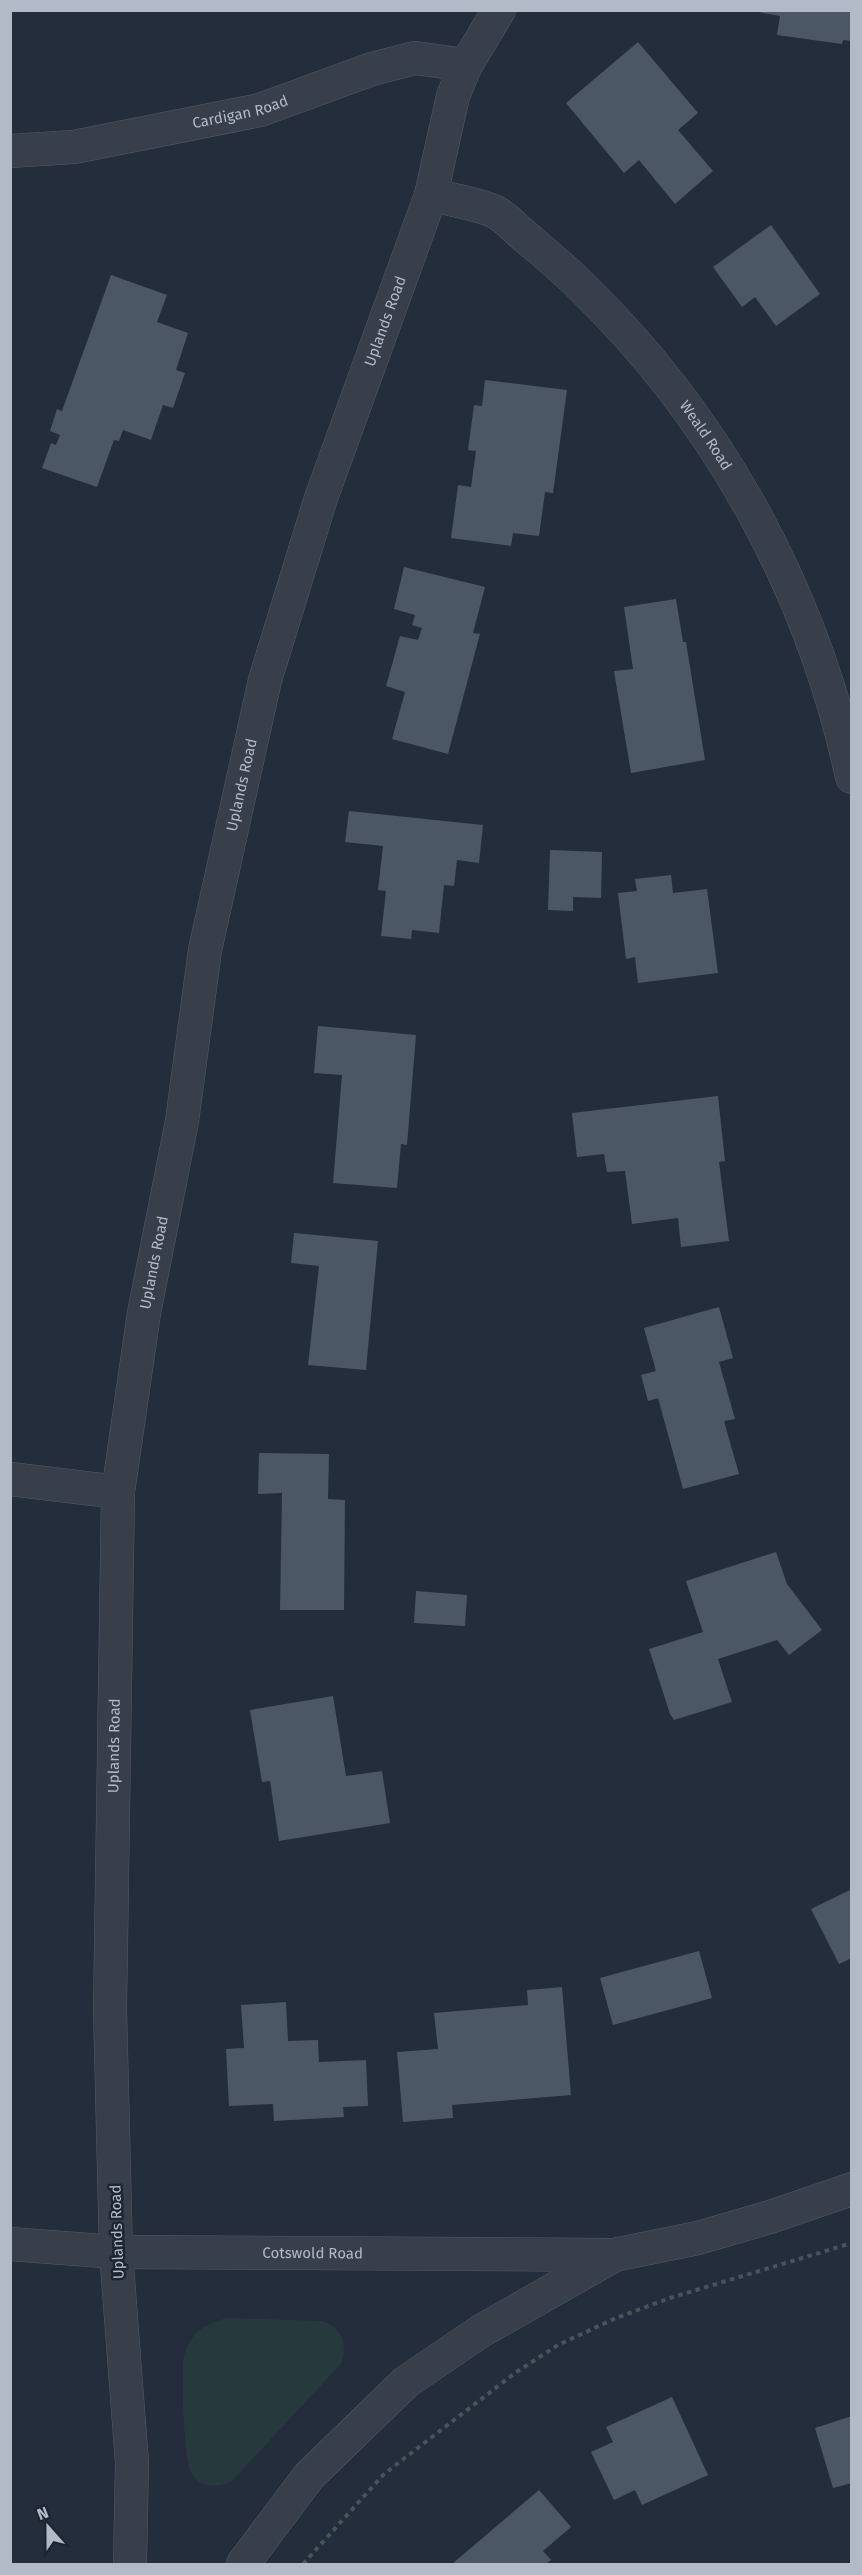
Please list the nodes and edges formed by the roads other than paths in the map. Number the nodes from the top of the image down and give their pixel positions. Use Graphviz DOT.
graph roads {
  1 [pos="499,10"];
  2 [pos="466,65"];
  3 [pos="10,151"];
  4 [pos="431,195"];
  5 [pos="852,777"];
  6 [pos="10,1479"];
  7 [pos="118,1492"];
  8 [pos="852,2189"];
  9 [pos="10,2244"];
  10 [pos="116,2252"];
  11 [pos="614,2255"];
  12 [pos="130,2565"];
  13 [pos="243,2565"];
  1 -- 2 [label="street, Uplands Road"];
  2 -- 3 [label="street, Cardigan Road"];
  2 -- 4 [label="street, Uplands Road"];
  4 -- 5 [label="street, Weald Road"];
  4 -- 7 [label="street, Uplands Road"];
  6 -- 7 [label="street"];
  7 -- 10 [label="street, Uplands Road"];
  8 -- 11 [label="street, Cotswold Road"];
  9 -- 10 [label="street, Cotswold Road"];
  10 -- 11 [label="street, Cotswold Road"];
  10 -- 12 [label="street, Uplands Road"];
  11 -- 13 [label="street, Cotswold Road"];
}
